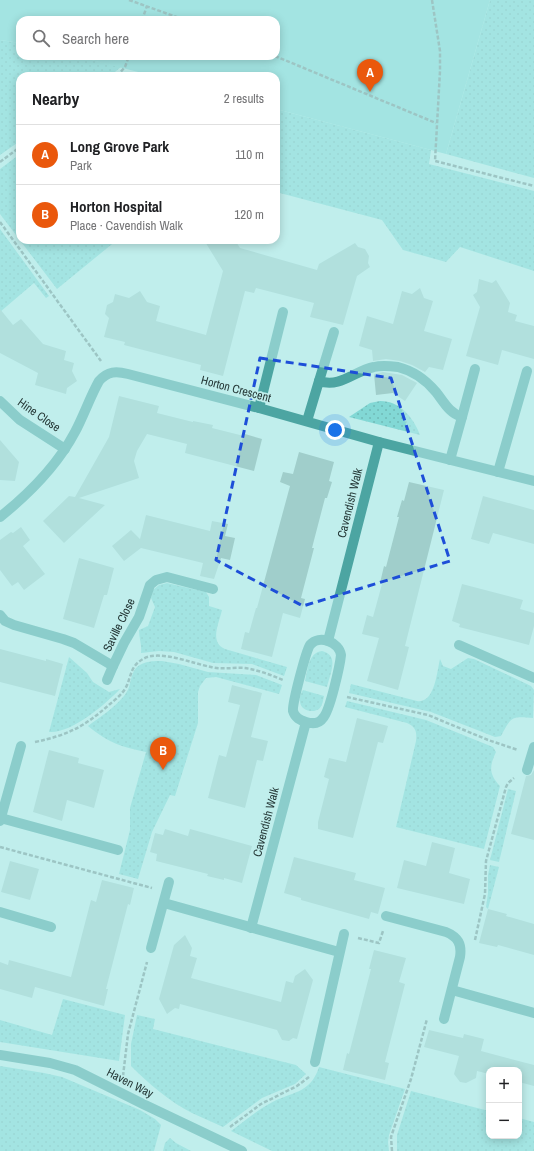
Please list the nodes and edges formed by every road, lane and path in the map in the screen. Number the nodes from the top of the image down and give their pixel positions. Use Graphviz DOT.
graph roads {
  1 [pos="129,0"];
  2 [pos="432,0"];
  3 [pos="147,6"];
  4 [pos="143,16"];
  5 [pos="174,16"];
  6 [pos="280,58"];
  7 [pos="128,60"];
  8 [pos="121,72"];
  9 [pos="436,123"];
  10 [pos="16,150"];
  11 [pos="0,162"];
  12 [pos="534,186"];
  13 [pos="0,222"];
  14 [pos="283,312"];
  15 [pos="334,332"];
  16 [pos="475,369"];
  17 [pos="527,371"];
  18 [pos="109,373"];
  19 [pos="319,382"];
  20 [pos="0,401"];
  21 [pos="259,408"];
  22 [pos="462,417"];
  23 [pos="307,422"];
  24 [pos="379,442"];
  25 [pos="65,449"];
  26 [pos="450,460"];
  27 [pos="498,472"];
  28 [pos="534,481"];
  29 [pos="0,517"];
  30 [pos="213,589"];
  31 [pos="0,616"];
  32 [pos="328,641"];
  33 [pos="459,645"];
  34 [pos="113,666"];
  35 [pos="534,678"];
  36 [pos="107,680"];
  37 [pos="298,685"];
  38 [pos="332,694"];
  39 [pos="306,722"];
  40 [pos="21,746"];
  41 [pos="533,752"];
  42 [pos="527,770"];
  43 [pos="0,820"];
  44 [pos="0,847"];
  45 [pos="118,850"];
  46 [pos="169,882"];
  47 [pos="166,892"];
  48 [pos="164,903"];
  49 [pos="0,912"];
  50 [pos="386,916"];
  51 [pos="51,927"];
  52 [pos="251,928"];
  53 [pos="344,934"];
  54 [pos="475,941"];
  55 [pos="151,948"];
  56 [pos="339,952"];
  57 [pos="452,990"];
  58 [pos="534,1013"];
  59 [pos="444,1019"];
  60 [pos="0,1055"];
  61 [pos="315,1062"];
  62 [pos="116,1091"];
  63 [pos="219,1140"];
  64 [pos="242,1151"];
  65 [pos="392,1151"];
  1 -- 3 [label="path"];
  2 -- 9 [label="path"];
  3 -- 4 [label="path"];
  3 -- 5 [label="path"];
  6 -- 9 [label="path"];
  7 -- 8 [label="path"];
  9 -- 12 [label="path"];
  10 -- 11 [label="path"];
  13 -- 18 [label="path"];
  14 -- 21 [label="street"];
  15 -- 19 [label="street"];
  16 -- 22 [label="street"];
  17 -- 27 [label="street"];
  18 -- 21 [label="street, Horton Crescent"];
  18 -- 25 [label="street"];
  19 -- 22 [label="street"];
  19 -- 23 [label="street"];
  20 -- 25 [label="street, Hine Close"];
  21 -- 23 [label="street, Horton Crescent"];
  22 -- 26 [label="street"];
  23 -- 24 [label="street, Horton Crescent"];
  24 -- 26 [label="street, Horton Crescent"];
  24 -- 32 [label="street, Cavendish Walk"];
  25 -- 29 [label="street"];
  26 -- 27 [label="street, Horton Crescent"];
  27 -- 28 [label="street, Horton Crescent"];
  30 -- 34 [label="street, Saville Close"];
  31 -- 34 [label="street, Saville Close"];
  32 -- 37 [label="street"];
  32 -- 38 [label="street"];
  33 -- 35 [label="street"];
  34 -- 36 [label="street"];
  37 -- 39 [label="street"];
  37 -- 40 [label="path"];
  38 -- 39 [label="street"];
  38 -- 41 [label="path"];
  39 -- 52 [label="street, Cavendish Walk"];
  40 -- 43 [label="street"];
  41 -- 42 [label="street"];
  42 -- 54 [label="path"];
  43 -- 45 [label="street"];
  44 -- 47 [label="path"];
  46 -- 47 [label="street"];
  47 -- 48 [label="street"];
  48 -- 52 [label="street"];
  48 -- 55 [label="street"];
  49 -- 51 [label="street"];
  50 -- 53 [label="path"];
  50 -- 57 [label="street"];
  52 -- 56 [label="street"];
  53 -- 56 [label="street"];
  55 -- 62 [label="path"];
  56 -- 61 [label="street"];
  57 -- 58 [label="street"];
  57 -- 59 [label="street"];
  59 -- 65 [label="path"];
  60 -- 62 [label="street, Haven Way"];
  61 -- 63 [label="path"];
  62 -- 63 [label="street, Haven Way"];
  63 -- 64 [label="street, Haven Way"];
}
